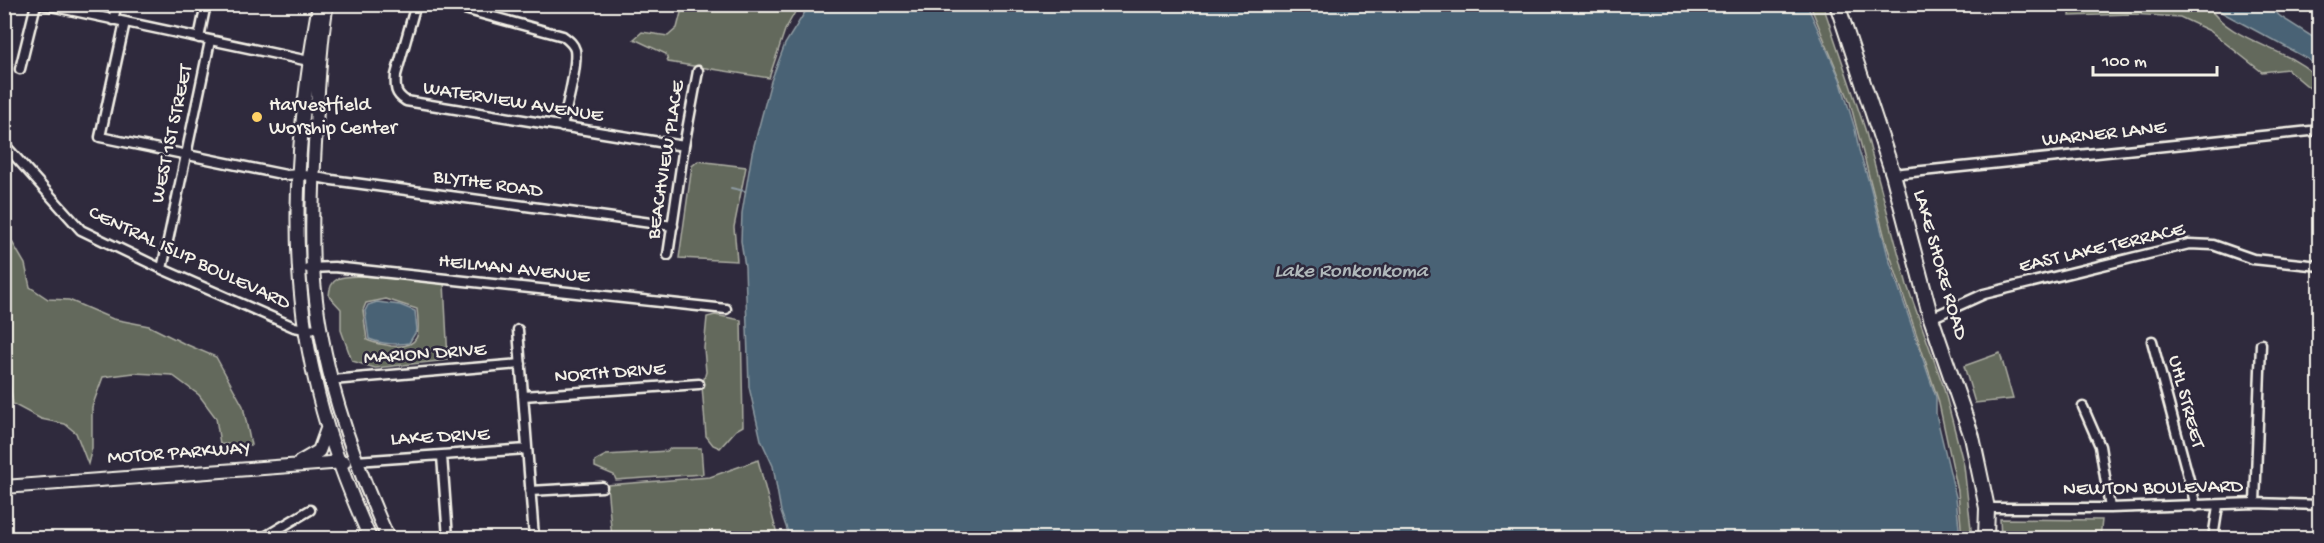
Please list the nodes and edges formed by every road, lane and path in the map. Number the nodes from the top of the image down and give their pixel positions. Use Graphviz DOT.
graph roads {
  1 [pos="36,4"];
  2 [pos="41,4"];
  3 [pos="117,4"];
  4 [pos="206,4"];
  5 [pos="319,4"];
  6 [pos="327,4"];
  7 [pos="416,4"];
  8 [pos="446,4"];
  9 [pos="1837,4"];
  10 [pos="113,20"];
  11 [pos="125,22"];
  12 [pos="199,38"];
  13 [pos="210,41"];
  14 [pos="309,61"];
  15 [pos="20,69"];
  16 [pos="698,70"];
  17 [pos="562,127"];
  18 [pos="2319,130"];
  19 [pos="4,144"];
  20 [pos="684,146"];
  21 [pos="185,156"];
  22 [pos="299,174"];
  23 [pos="1893,174"];
  24 [pos="313,176"];
  25 [pos="673,226"];
  26 [pos="668,255"];
  27 [pos="2319,266"];
  28 [pos="299,268"];
  29 [pos="314,268"];
  30 [pos="162,269"];
  31 [pos="726,309"];
  32 [pos="1931,318"];
  33 [pos="321,328"];
  34 [pos="305,329"];
  35 [pos="518,330"];
  36 [pos="2152,341"];
  37 [pos="2261,344"];
  38 [pos="521,364"];
  39 [pos="332,380"];
  40 [pos="699,384"];
  41 [pos="523,396"];
  42 [pos="2083,407"];
  43 [pos="327,428"];
  44 [pos="527,449"];
  45 [pos="442,456"];
  46 [pos="356,461"];
  47 [pos="338,463"];
  48 [pos="295,465"];
  49 [pos="4,487"];
  50 [pos="602,487"];
  51 [pos="530,491"];
  52 [pos="2255,503"];
  53 [pos="2319,505"];
  54 [pos="2196,506"];
  55 [pos="2218,506"];
  56 [pos="1987,508"];
  57 [pos="2110,508"];
  58 [pos="310,510"];
  59 [pos="534,537"];
  60 [pos="264,538"];
  61 [pos="370,538"];
  62 [pos="388,538"];
  63 [pos="448,538"];
  64 [pos="1986,538"];
  65 [pos="2213,538"];
  1 -- 15 [label="street"];
  2 -- 10 [label="street"];
  3 -- 10 [label="street"];
  4 -- 12 [label="street, WEST 1ST STREET"];
  5 -- 14 [label="main road"];
  6 -- 24 [label="main road"];
  7 -- 17 [label="street, WATERVIEW AVENUE"];
  8 -- 17 [label="street"];
  9 -- 23 [label="main road, LAKE SHORE ROAD"];
  10 -- 11 [label="street"];
  11 -- 12 [label="street"];
  11 -- 21 [label="street, BLYTHE ROAD"];
  12 -- 13 [label="street"];
  13 -- 14 [label="street"];
  13 -- 21 [label="street, WEST 1ST STREET"];
  14 -- 22 [label="main road"];
  16 -- 20 [label="street, BEACHVIEW PLACE"];
  17 -- 20 [label="street, WATERVIEW AVENUE"];
  18 -- 23 [label="street, WARNER LANE"];
  19 -- 30 [label="street, CENTRAL ISLIP BOULEVARD"];
  20 -- 25 [label="street, BEACHVIEW PLACE"];
  21 -- 22 [label="street, BLYTHE ROAD"];
  21 -- 30 [label="street, WEST 1ST STREET"];
  22 -- 24 [label="street, BLYTHE ROAD"];
  22 -- 28 [label="main road"];
  23 -- 32 [label="main road, LAKE SHORE ROAD"];
  24 -- 25 [label="street, BLYTHE ROAD"];
  24 -- 29 [label="main road"];
  25 -- 26 [label="street, BEACHVIEW PLACE"];
  27 -- 32 [label="street, EAST LAKE TERRACE"];
  28 -- 29 [label="street, HEILMAN AVENUE"];
  28 -- 34 [label="main road"];
  29 -- 31 [label="street, HEILMAN AVENUE"];
  29 -- 33 [label="main road"];
  30 -- 34 [label="street, CENTRAL ISLIP BOULEVARD"];
  32 -- 56 [label="main road, LAKE SHORE ROAD"];
  33 -- 34 [label="street, CENTRAL ISLIP BOULEVARD"];
  33 -- 39 [label="main road"];
  34 -- 43 [label="main road"];
  35 -- 38 [label="street"];
  36 -- 54 [label="street, UHL STREET"];
  37 -- 52 [label="street"];
  38 -- 39 [label="street, MARION DRIVE"];
  38 -- 41 [label="street"];
  39 -- 46 [label="main road"];
  40 -- 41 [label="street, NORTH DRIVE"];
  41 -- 44 [label="street"];
  42 -- 57 [label="street"];
  43 -- 47 [label="main road"];
  43 -- 48 [label="main road"];
  44 -- 45 [label="street, LAKE DRIVE"];
  44 -- 51 [label="street"];
  45 -- 46 [label="street, LAKE DRIVE"];
  45 -- 63 [label="street"];
  46 -- 47 [label="main road, MOTOR PARKWAY"];
  46 -- 62 [label="main road"];
  47 -- 48 [label="main road, MOTOR PARKWAY"];
  47 -- 61 [label="main road"];
  48 -- 49 [label="main road, MOTOR PARKWAY"];
  50 -- 51 [label="street"];
  51 -- 59 [label="street"];
  52 -- 53 [label="street, NEWTON BOULEVARD"];
  52 -- 55 [label="street, NEWTON BOULEVARD"];
  54 -- 55 [label="street, NEWTON BOULEVARD"];
  54 -- 57 [label="street, NEWTON BOULEVARD"];
  55 -- 65 [label="street"];
  56 -- 57 [label="street, NEWTON BOULEVARD"];
  56 -- 64 [label="main road, LAKE SHORE ROAD"];
  58 -- 60 [label="street"];
}
